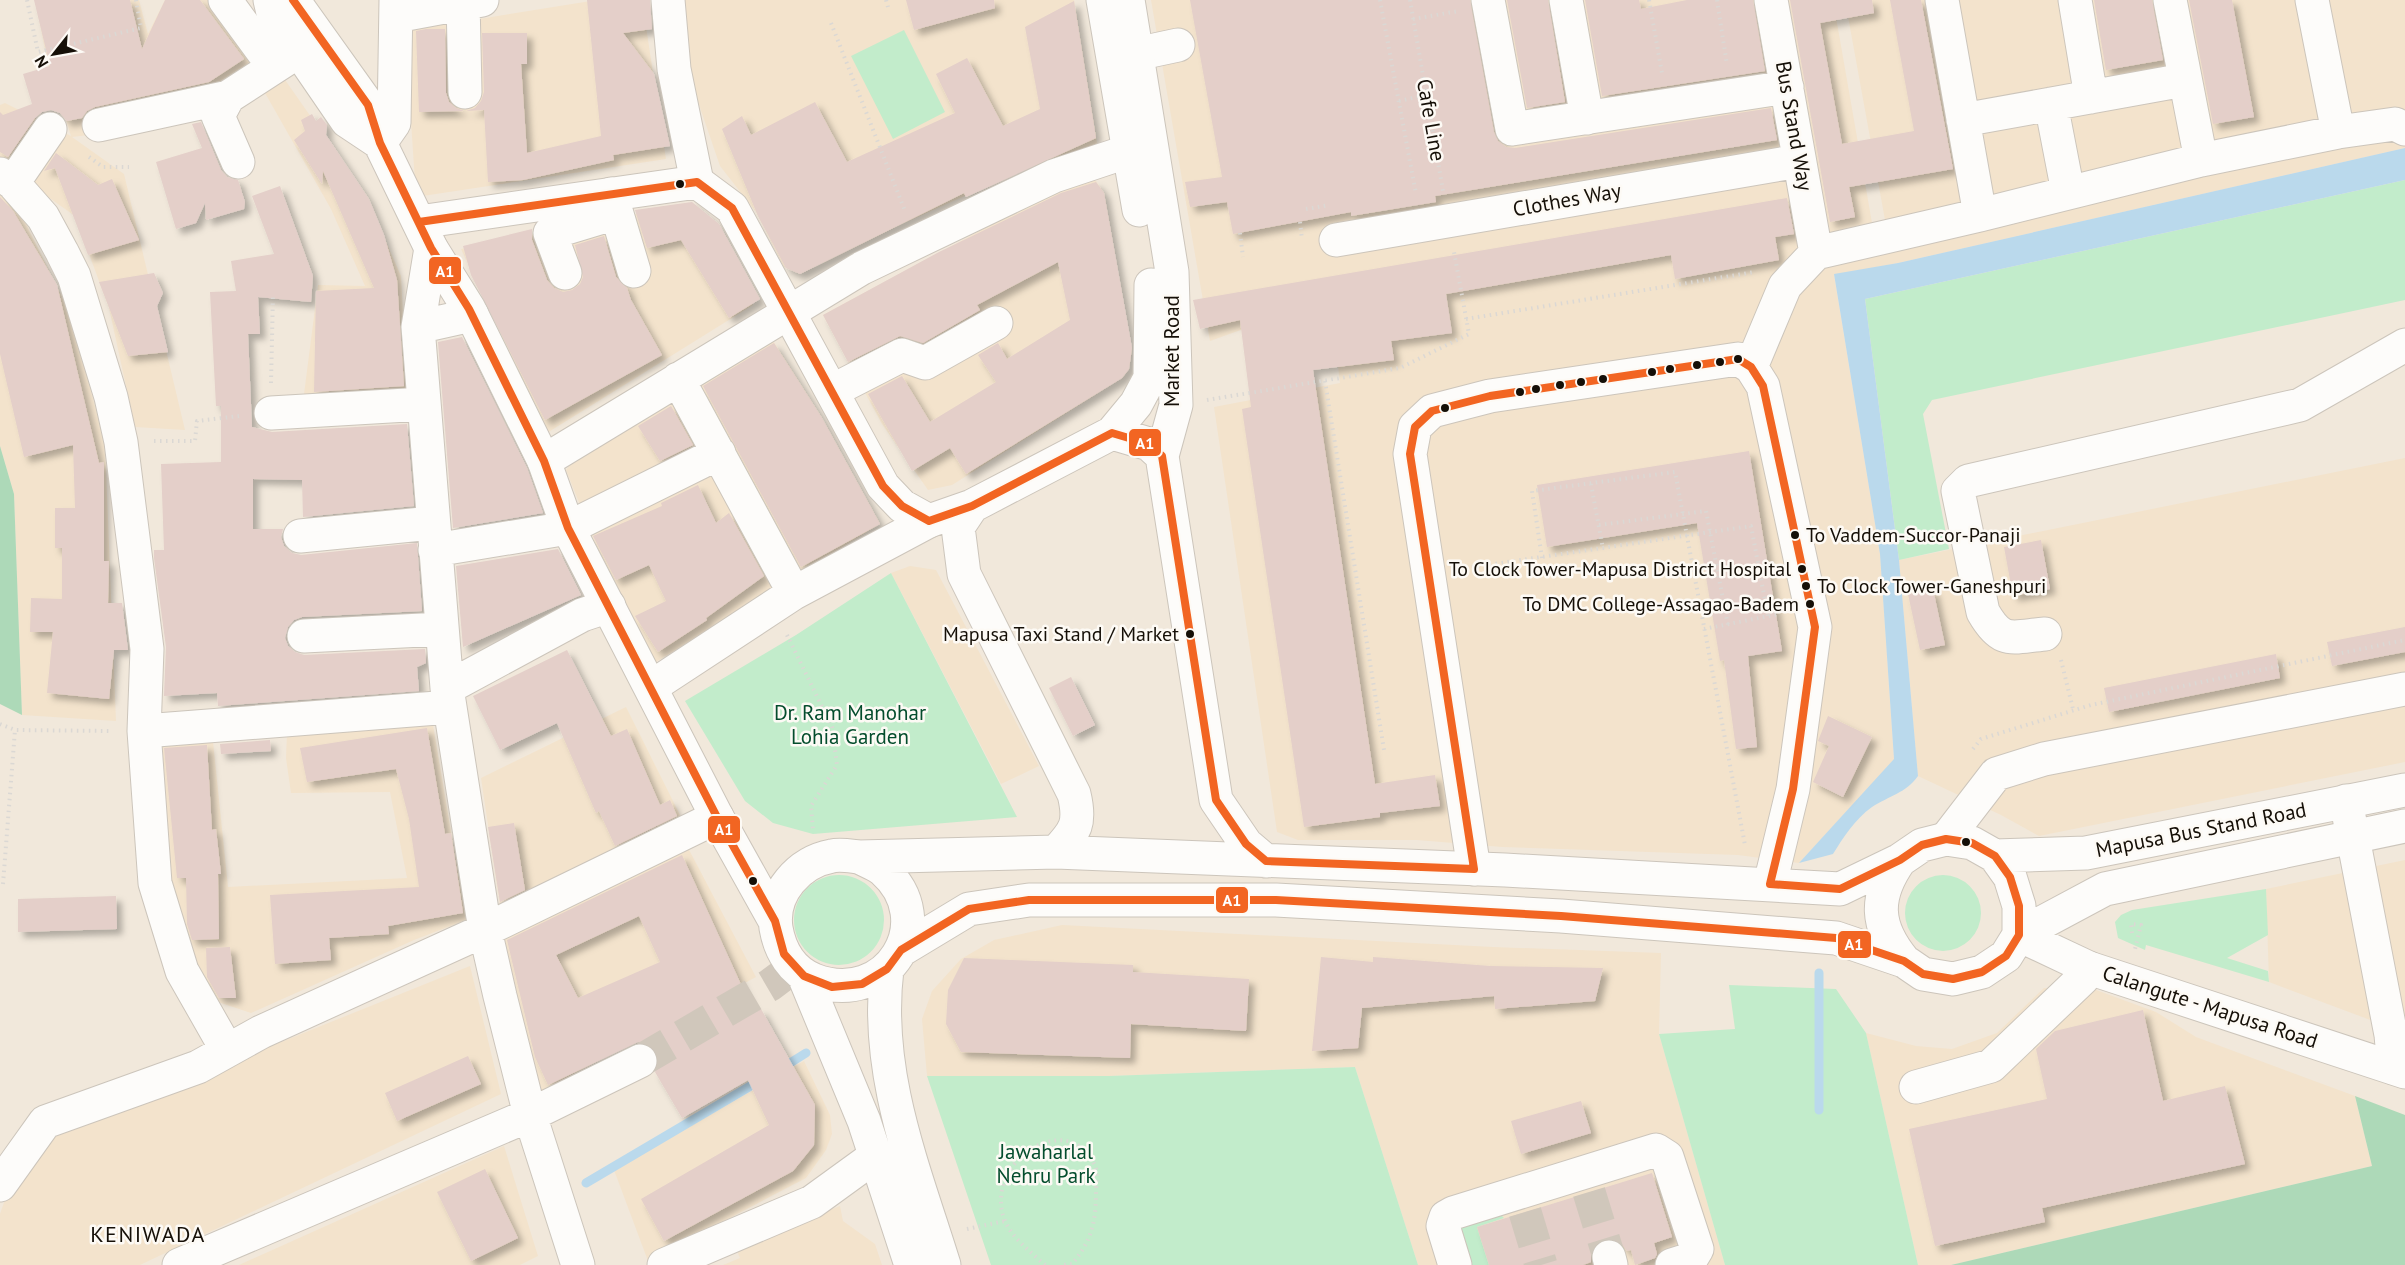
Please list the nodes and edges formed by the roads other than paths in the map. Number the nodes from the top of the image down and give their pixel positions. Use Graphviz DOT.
graph roads {
  1 [pos="225,0"];
  2 [pos="270,0"];
  3 [pos="293,0"];
  4 [pos="668,0"];
  5 [pos="1103,0"];
  6 [pos="1128,0"];
  7 [pos="1566,0"];
  8 [pos="1772,0"];
  9 [pos="1942,0"];
  10 [pos="2075,0"];
  11 [pos="2170,0"];
  12 [pos="2313,0"];
  13 [pos="469,1"];
  14 [pos="1489,3"];
  15 [pos="396,8"];
  16 [pos="1178,45"];
  17 [pos="1137,54"];
  18 [pos="287,59"];
  19 [pos="2184,80"];
  20 [pos="1787,87"];
  21 [pos="465,92"];
  22 [pos="228,97"];
  23 [pos="2091,97"];
  24 [pos="2051,104"];
  25 [pos="1587,118"];
  26 [pos="1963,120"];
  27 [pos="99,125"];
  28 [pos="50,129"];
  29 [pos="2405,129"];
  30 [pos="2338,132"];
  31 [pos="380,143"];
  32 [pos="1129,151"];
  33 [pos="2201,160"];
  34 [pos="1799,161"];
  35 [pos="238,162"];
  36 [pos="6,179"];
  37 [pos="697,182"];
  38 [pos="2067,192"];
  39 [pos="614,203"];
  40 [pos="1980,215"];
  41 [pos="425,235"];
  42 [pos="1336,240"];
  43 [pos="1816,253"];
  44 [pos="634,271"];
  45 [pos="565,273"];
  46 [pos="789,311"];
  47 [pos="472,315"];
  48 [pos="996,323"];
  49 [pos="418,327"];
  50 [pos="2405,345"];
  51 [pos="1751,367"];
  52 [pos="678,380"];
  53 [pos="832,391"];
  54 [pos="424,404"];
  55 [pos="271,413"];
  56 [pos="1112,432"];
  57 [pos="719,453"];
  58 [pos="1162,456"];
  59 [pos="543,461"];
  60 [pos="972,506"];
  61 [pos="929,521"];
  62 [pos="568,528"];
  63 [pos="300,536"];
  64 [pos="434,536"];
  65 [pos="783,600"];
  66 [pos="609,606"];
  67 [pos="442,629"];
  68 [pos="2045,634"];
  69 [pos="304,636"];
  70 [pos="651,687"];
  71 [pos="2405,689"];
  72 [pos="449,697"];
  73 [pos="144,731"];
  74 [pos="2405,790"];
  75 [pos="2346,801"];
  76 [pos="717,816"];
  77 [pos="2405,826"];
  78 [pos="2354,837"];
  79 [pos="1947,839"];
  80 [pos="1056,852"];
  81 [pos="1995,856"];
  82 [pos="859,857"];
  83 [pos="1900,860"];
  84 [pos="1266,861"];
  85 [pos="1473,868"];
  86 [pos="1762,883"];
  87 [pos="776,921"];
  88 [pos="485,930"];
  89 [pos="2019,934"];
  90 [pos="894,960"];
  91 [pos="1904,961"];
  92 [pos="2090,968"];
  93 [pos="804,976"];
  94 [pos="227,1050"];
  95 [pos="640,1061"];
  96 [pos="2399,1070"];
  97 [pos="1916,1088"];
  98 [pos="530,1115"];
  99 [pos="874,1157"];
  100 [pos="0,1185"];
  101 [pos="179,1265"];
  102 [pos="578,1265"];
  103 [pos="664,1265"];
  104 [pos="911,1265"];
  105 [pos="944,1265"];
  106 [pos="1455,1265"];
  107 [pos="1672,1265"];
  1 -- 18 [label="main road"];
  2 -- 18 [label="main road"];
  3 -- 31 [label="main road"];
  4 -- 37 [label="main road"];
  5 -- 32 [label="main road, Market Road"];
  6 -- 17 [label="main road, Market Road"];
  7 -- 25 [label="main road"];
  8 -- 20 [label="main road, Bus Stand Way"];
  9 -- 26 [label="main road"];
  10 -- 23 [label="main road"];
  11 -- 19 [label="main road"];
  12 -- 30 [label="main road"];
  13 -- 15 [label="main road"];
  13 -- 21 [label="main road"];
  14 -- 25 [label="main road"];
  15 -- 31 [label="main road"];
  16 -- 17 [label="main road"];
  17 -- 58 [label="main road, Market Road"];
  18 -- 22 [label="main road"];
  18 -- 31 [label="main road"];
  19 -- 23 [label="main road"];
  19 -- 33 [label="main road"];
  20 -- 25 [label="main road"];
  20 -- 34 [label="main road, Bus Stand Way"];
  22 -- 27 [label="main road"];
  22 -- 35 [label="main road"];
  23 -- 24 [label="main road"];
  24 -- 26 [label="main road"];
  24 -- 38 [label="main road"];
  26 -- 40 [label="main road"];
  28 -- 36 [label="main road"];
  29 -- 30 [label="main road"];
  30 -- 33 [label="main road"];
  31 -- 41 [label="main road"];
  32 -- 46 [label="main road"];
  32 -- 56 [label="main road, Market Road"];
  33 -- 38 [label="main road"];
  34 -- 42 [label="main road, Clothes Way"];
  34 -- 43 [label="main road, Bus Stand Way"];
  36 -- 73 [label="main road"];
  37 -- 39 [label="main road"];
  37 -- 46 [label="main road"];
  38 -- 40 [label="main road"];
  39 -- 41 [label="main road"];
  39 -- 44 [label="main road"];
  39 -- 45 [label="main road"];
  40 -- 43 [label="main road"];
  41 -- 47 [label="main road"];
  41 -- 49 [label="main road"];
  43 -- 51 [label="main road"];
  46 -- 52 [label="main road"];
  46 -- 53 [label="main road"];
  47 -- 49 [label="main road"];
  47 -- 59 [label="main road"];
  48 -- 53 [label="main road"];
  49 -- 54 [label="main road"];
  50 -- 68 [label="main road"];
  51 -- 85 [label="main road"];
  51 -- 86 [label="main road"];
  52 -- 57 [label="main road"];
  52 -- 59 [label="main road"];
  53 -- 61 [label="main road"];
  54 -- 55 [label="main road"];
  54 -- 64 [label="main road"];
  56 -- 58 [label="main road"];
  56 -- 60 [label="main road"];
  57 -- 62 [label="main road"];
  57 -- 65 [label="main road"];
  58 -- 84 [label="main road, Market Road"];
  59 -- 62 [label="main road"];
  60 -- 61 [label="main road"];
  60 -- 80 [label="main road"];
  61 -- 65 [label="main road"];
  62 -- 64 [label="main road"];
  62 -- 66 [label="main road"];
  63 -- 64 [label="main road"];
  64 -- 67 [label="main road"];
  65 -- 70 [label="main road"];
  66 -- 70 [label="main road"];
  66 -- 72 [label="main road"];
  67 -- 69 [label="main road"];
  67 -- 72 [label="main road"];
  70 -- 76 [label="main road"];
  71 -- 79 [label="main road"];
  72 -- 73 [label="main road"];
  72 -- 88 [label="main road"];
  73 -- 94 [label="main road"];
  74 -- 75 [label="main road, Mapusa Bus Stand Road"];
  75 -- 78 [label="main road"];
  75 -- 81 [label="main road, Mapusa Bus Stand Road"];
  76 -- 87 [label="main road"];
  76 -- 88 [label="main road"];
  77 -- 78 [label="main road, Mapusa Bus Stand Road"];
  78 -- 89 [label="main road, Mapusa Bus Stand Road"];
  78 -- 96 [label="main road"];
  79 -- 81 [label="main road"];
  79 -- 83 [label="main road"];
  80 -- 82 [label="main road"];
  80 -- 84 [label="main road"];
  81 -- 89 [label="main road"];
  82 -- 87 [label="main road"];
  82 -- 90 [label="main road"];
  83 -- 86 [label="main road"];
  83 -- 91 [label="main road"];
  84 -- 85 [label="main road"];
  85 -- 86 [label="main road"];
  87 -- 93 [label="main road"];
  88 -- 94 [label="main road"];
  88 -- 98 [label="main road"];
  89 -- 91 [label="main road"];
  89 -- 92 [label="main road, Calangute - Mapusa Road"];
  90 -- 91 [label="main road"];
  90 -- 93 [label="main road"];
  90 -- 105 [label="main road"];
  92 -- 96 [label="main road, Calangute - Mapusa Road"];
  92 -- 97 [label="main road"];
  93 -- 99 [label="main road"];
  94 -- 100 [label="main road"];
  95 -- 98 [label="main road"];
  98 -- 101 [label="main road"];
  98 -- 102 [label="main road"];
  99 -- 103 [label="main road"];
  99 -- 104 [label="main road"];
  106 -- 107 [label="main road"];
}
